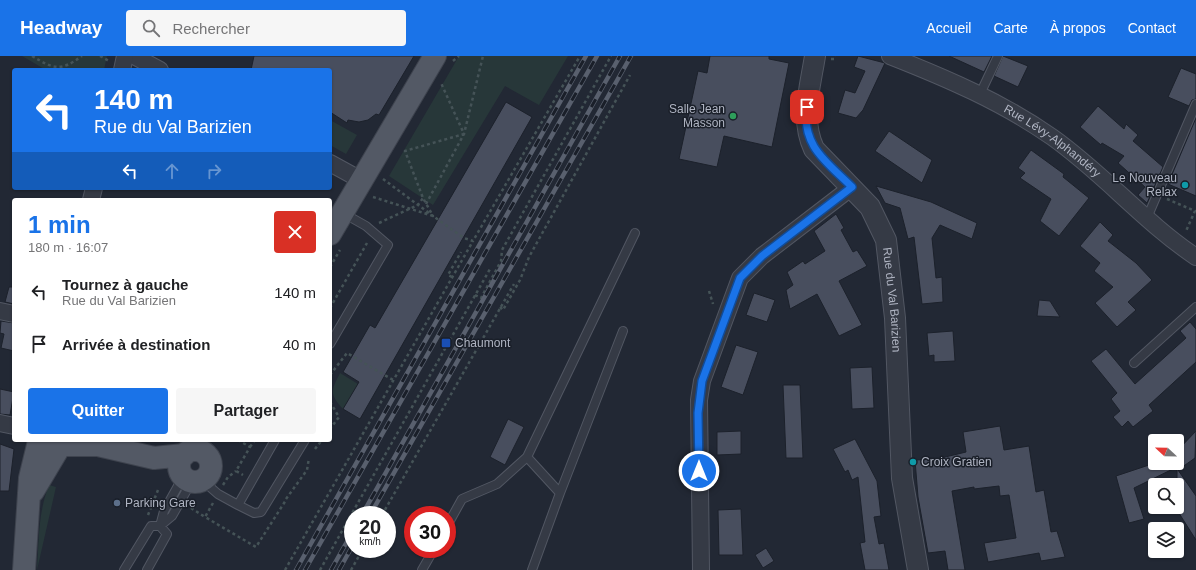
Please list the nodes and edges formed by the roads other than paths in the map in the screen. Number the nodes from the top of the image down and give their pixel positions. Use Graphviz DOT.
graph roads {
  1 [pos="125,56"];
  2 [pos="134,56"];
  3 [pos="816,56"];
  4 [pos="890,56"];
  5 [pos="998,56"];
  6 [pos="910,60"];
  7 [pos="437,66"];
  8 [pos="122,68"];
  9 [pos="156,68"];
  10 [pos="980,94"];
  11 [pos="1196,104"];
  12 [pos="332,164"];
  13 [pos="371,185"];
  14 [pos="852,187"];
  15 [pos="342,213"];
  16 [pos="1150,221"];
  17 [pos="332,230"];
  18 [pos="635,233"];
  19 [pos="1196,257"];
  20 [pos="1196,307"];
  21 [pos="0,311"];
  22 [pos="12,314"];
  23 [pos="623,331"];
  24 [pos="332,341"];
  25 [pos="1134,363"];
  26 [pos="0,423"];
  27 [pos="12,426"];
  28 [pos="274,442"];
  29 [pos="304,442"];
  30 [pos="53,443"];
  31 [pos="92,443"];
  32 [pos="527,457"];
  33 [pos="195,462"];
  34 [pos="560,494"];
  35 [pos="238,505"];
  36 [pos="456,510"];
  37 [pos="160,526"];
  38 [pos="429,558"];
  39 [pos="24,570"];
  40 [pos="124,570"];
  41 [pos="147,570"];
  42 [pos="422,570"];
  43 [pos="532,570"];
  44 [pos="701,570"];
  45 [pos="918,570"];
  1 -- 8 [label="street"];
  2 -- 9 [label="street"];
  3 -- 14 [label="street, Rue du Val Barizien"];
  4 -- 6 [label="street, Rue Lévy-Alphandéry"];
  5 -- 10 [label="lane"];
  6 -- 10 [label="street, Rue Lévy-Alphandéry"];
  7 -- 13 [label="main road"];
  10 -- 16 [label="street, Rue Lévy-Alphandéry"];
  11 -- 16 [label="lane"];
  12 -- 13 [label="street"];
  13 -- 15 [label="main road"];
  14 -- 44 [label="street"];
  14 -- 45 [label="street, Rue du Val Barizien"];
  15 -- 17 [label="main road"];
  15 -- 24 [label="lane"];
  16 -- 19 [label="street, Rue Lévy-Alphandéry"];
  18 -- 32 [label="lane"];
  20 -- 25 [label="lane"];
  21 -- 22 [label="street"];
  23 -- 34 [label="lane"];
  26 -- 27 [label="street"];
  28 -- 35 [label="lane"];
  29 -- 35 [label="lane"];
  30 -- 31 [label="main road"];
  30 -- 39 [label="main road"];
  31 -- 33 [label="main road"];
  32 -- 34 [label="lane"];
  32 -- 36 [label="lane"];
  33 -- 35 [label="lane"];
  33 -- 37 [label="lane"];
  34 -- 43 [label="lane"];
  37 -- 40 [label="lane"];
  37 -- 41 [label="lane"];
  38 -- 42 [label="lane"];
}
